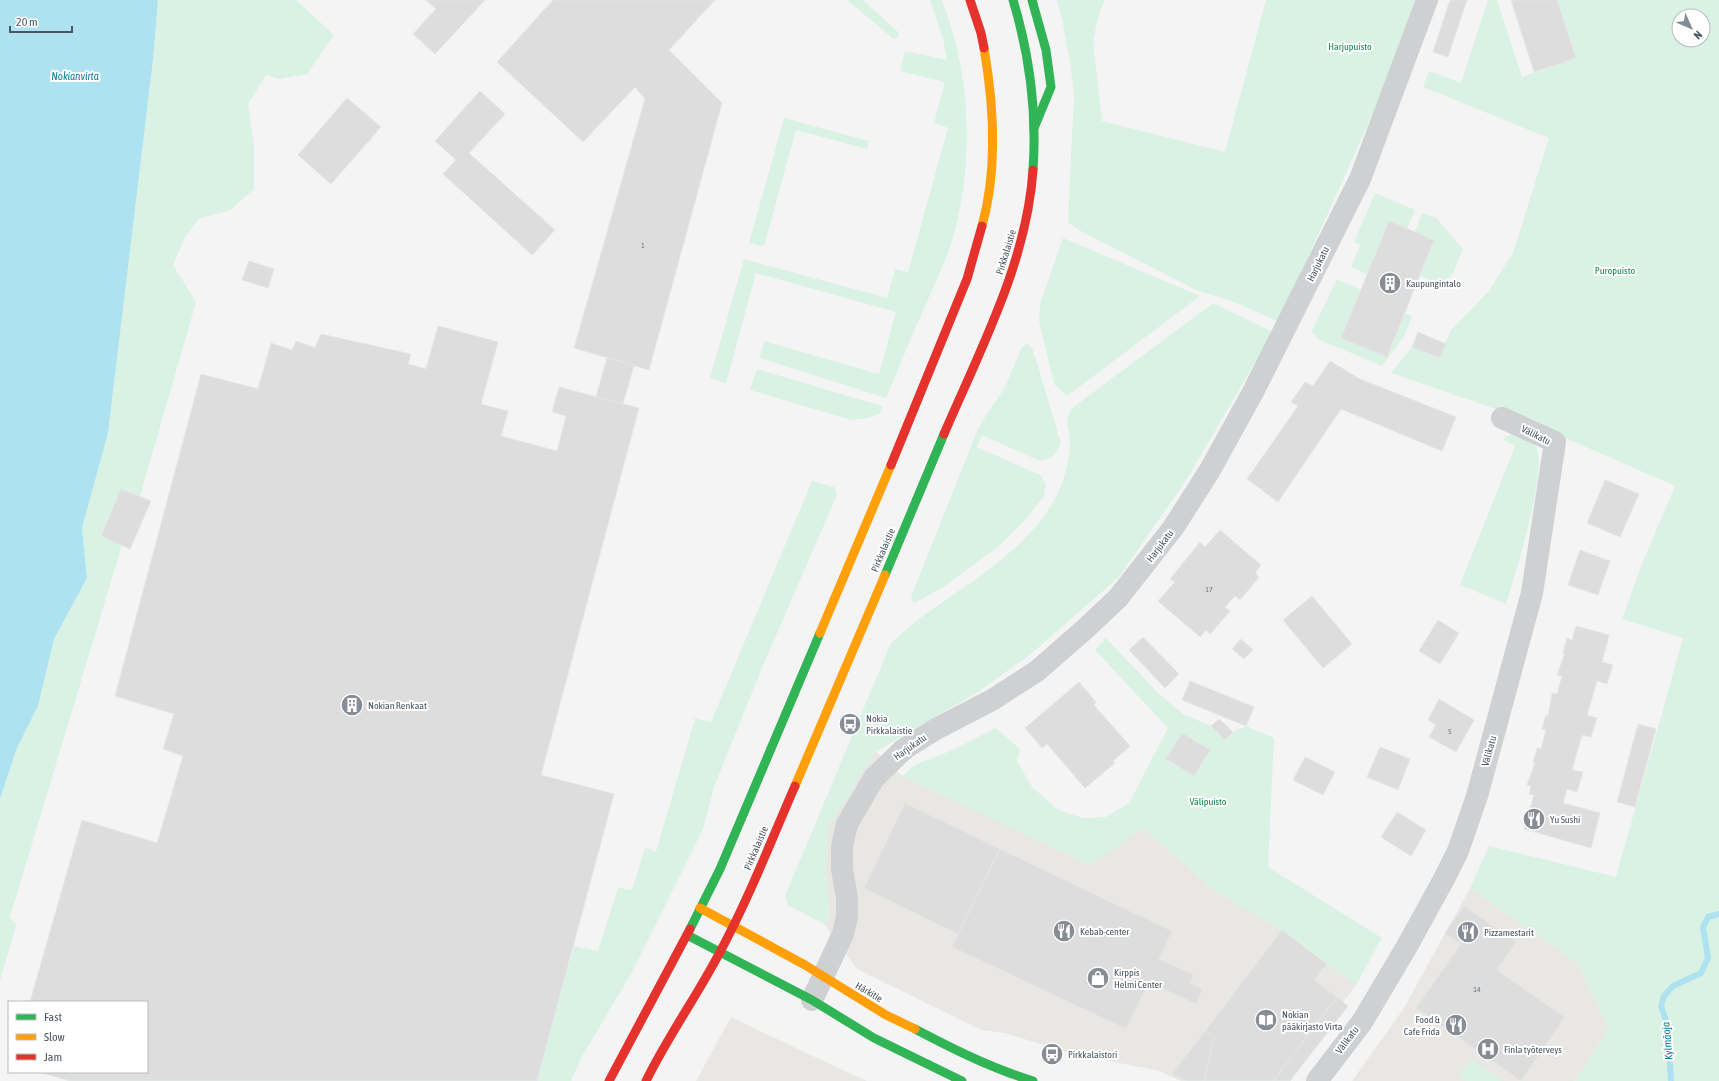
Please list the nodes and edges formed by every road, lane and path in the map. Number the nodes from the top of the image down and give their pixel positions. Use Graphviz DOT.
graph roads {
  1 [pos="970,0"];
  2 [pos="1013,0"];
  3 [pos="1032,0"];
  4 [pos="1427,0"];
  5 [pos="1034,128"];
  6 [pos="1502,418"];
  7 [pos="700,908"];
  8 [pos="734,926"];
  9 [pos="687,935"];
  10 [pos="720,952"];
  11 [pos="823,976"];
  12 [pos="812,1000"];
  13 [pos="609,1081"];
  14 [pos="646,1081"];
  15 [pos="962,1081"];
  16 [pos="1033,1081"];
  17 [pos="1317,1081"];
  1 -- 7 [label="main road"];
  2 -- 5 [label="main road, Pirkkalaistie"];
  3 -- 5 [label="main road"];
  4 -- 11 [label="street, Harjukatu"];
  5 -- 8 [label="main road, Pirkkalaistie"];
  6 -- 17 [label="street, Välikatu"];
  7 -- 8 [label="main road, Härkitie"];
  7 -- 9 [label="main road"];
  8 -- 10 [label="main road, Pirkkalaistie"];
  8 -- 11 [label="main road, Härkitie"];
  9 -- 10 [label="main road"];
  9 -- 13 [label="main road"];
  10 -- 12 [label="main road"];
  10 -- 14 [label="main road, Pirkkalaistie"];
  11 -- 12 [label="street, Harjukatu"];
  11 -- 16 [label="main road, Härkitie"];
  12 -- 15 [label="main road"];
}
